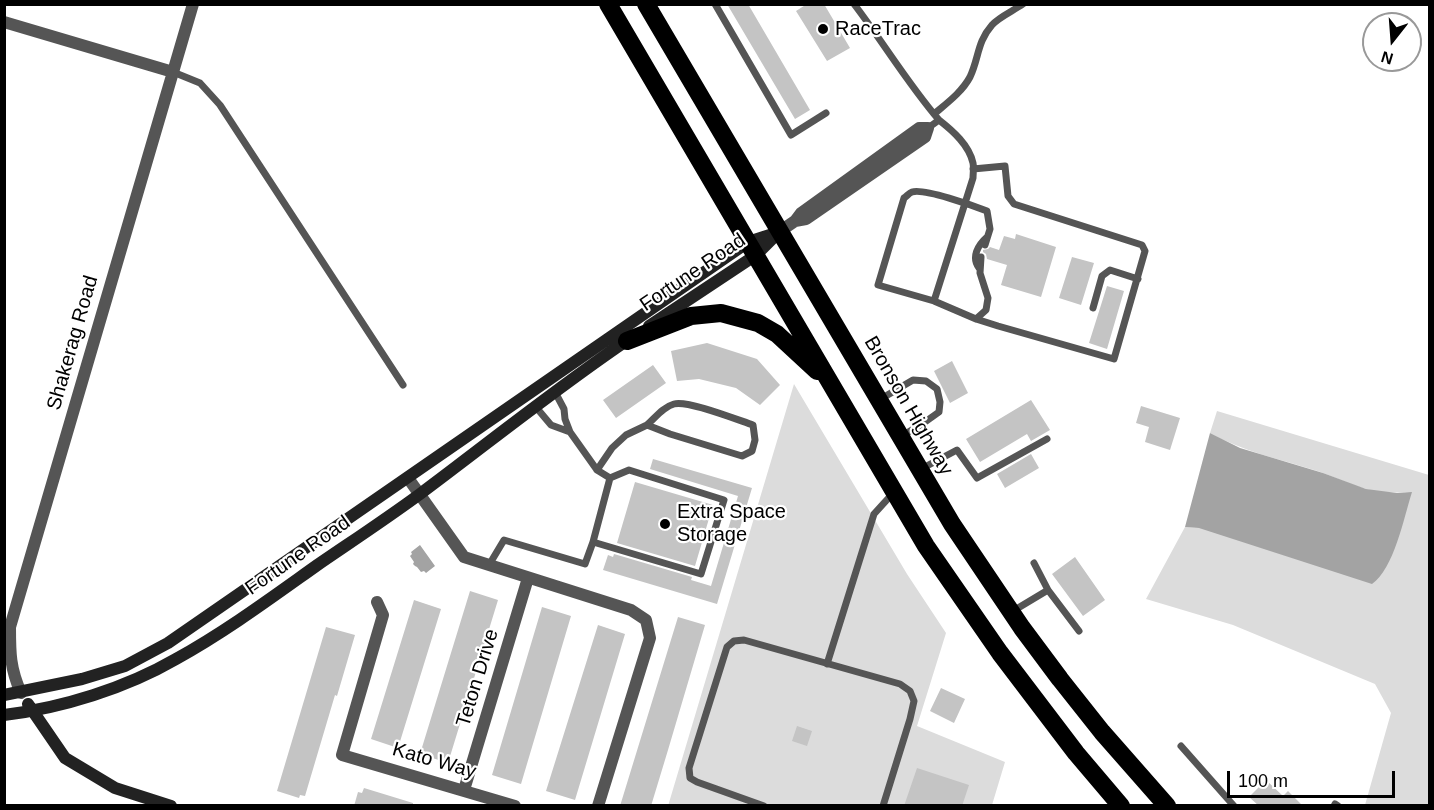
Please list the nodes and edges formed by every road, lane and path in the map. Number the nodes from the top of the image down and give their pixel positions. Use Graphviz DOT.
graph roads {
  1 [pos="193,4"];
  2 [pos="608,4"];
  3 [pos="646,4"];
  4 [pos="715,4"];
  5 [pos="854,4"];
  6 [pos="1023,4"];
  7 [pos="4,22"];
  8 [pos="173,72"];
  9 [pos="826,113"];
  10 [pos="937,117"];
  11 [pos="928,128"];
  12 [pos="973,168"];
  13 [pos="965,203"];
  14 [pos="779,231"];
  15 [pos="988,236"];
  16 [pos="984,245"];
  17 [pos="752,249"];
  18 [pos="981,257"];
  19 [pos="979,268"];
  20 [pos="1138,279"];
  21 [pos="934,301"];
  22 [pos="1093,308"];
  23 [pos="976,319"];
  24 [pos="627,341"];
  25 [pos="403,385"];
  26 [pos="832,385"];
  27 [pos="555,392"];
  28 [pos="879,401"];
  29 [pos="536,406"];
  30 [pos="647,425"];
  31 [pos="570,432"];
  32 [pos="900,437"];
  33 [pos="1047,439"];
  34 [pos="597,470"];
  35 [pos="919,470"];
  36 [pos="610,477"];
  37 [pos="408,478"];
  38 [pos="894,491"];
  39 [pos="419,495"];
  40 [pos="593,542"];
  41 [pos="1034,563"];
  42 [pos="489,565"];
  43 [pos="528,578"];
  44 [pos="1048,590"];
  45 [pos="377,602"];
  46 [pos="1011,613"];
  47 [pos="1079,631"];
  48 [pos="827,664"];
  49 [pos="21,693"];
  50 [pos="4,695"];
  51 [pos="32,710"];
  52 [pos="4,715"];
  53 [pos="1181,746"];
  54 [pos="464,790"];
  55 [pos="151,803"];
  56 [pos="1123,805"];
  57 [pos="171,806"];
  58 [pos="515,806"];
  59 [pos="598,806"];
  60 [pos="764,806"];
  61 [pos="883,806"];
  62 [pos="1167,806"];
  63 [pos="1234,806"];
  1 -- 8 [label="street, Shakerag Road"];
  2 -- 17 [label="highway"];
  3 -- 14 [label="highway, Bronson Highway"];
  4 -- 9 [label="lane"];
  5 -- 10 [label="lane"];
  6 -- 10 [label="lane"];
  7 -- 8 [label="street"];
  8 -- 25 [label="lane"];
  8 -- 49 [label="street, Shakerag Road"];
  10 -- 11 [label="lane"];
  10 -- 12 [label="lane"];
  11 -- 14 [label="street"];
  12 -- 13 [label="lane"];
  12 -- 20 [label="lane"];
  13 -- 15 [label="lane"];
  13 -- 21 [label="lane"];
  13 -- 21 [label="lane"];
  14 -- 17 [label="main road, Fortune Road"];
  14 -- 28 [label="highway, Bronson Highway"];
  15 -- 16 [label="lane"];
  15 -- 19 [label="lane"];
  17 -- 24 [label="main road, Fortune Road"];
  17 -- 26 [label="highway"];
  17 -- 37 [label="main road, Fortune Road"];
  18 -- 19 [label="lane"];
  19 -- 23 [label="lane"];
  20 -- 22 [label="lane"];
  20 -- 23 [label="lane"];
  21 -- 23 [label="lane"];
  24 -- 26 [label="highway"];
  24 -- 27 [label="main road, Fortune Road"];
  26 -- 38 [label="highway"];
  27 -- 29 [label="main road, Fortune Road"];
  27 -- 31 [label="lane"];
  28 -- 32 [label="highway, Bronson Highway"];
  28 -- 32 [label="lane"];
  29 -- 31 [label="lane"];
  29 -- 39 [label="main road, Fortune Road"];
  30 -- 30 [label="lane"];
  30 -- 34 [label="lane"];
  31 -- 34 [label="lane"];
  32 -- 35 [label="highway, Bronson Highway"];
  33 -- 35 [label="lane"];
  34 -- 36 [label="lane"];
  35 -- 46 [label="highway, Bronson Highway"];
  36 -- 40 [label="lane"];
  36 -- 40 [label="lane"];
  37 -- 39 [label="street"];
  37 -- 49 [label="main road, Fortune Road"];
  38 -- 48 [label="lane"];
  38 -- 56 [label="highway"];
  39 -- 42 [label="street"];
  39 -- 51 [label="main road, Fortune Road"];
  40 -- 42 [label="lane"];
  41 -- 44 [label="lane"];
  42 -- 43 [label="street"];
  43 -- 54 [label="street, Teton Drive"];
  43 -- 59 [label="street"];
  44 -- 46 [label="lane"];
  44 -- 47 [label="lane"];
  45 -- 54 [label="street, Kato Way"];
  46 -- 62 [label="highway, Bronson Highway"];
  48 -- 60 [label="lane"];
  48 -- 61 [label="lane"];
  49 -- 50 [label="main road, Fortune Road"];
  49 -- 51 [label="main road"];
  51 -- 52 [label="main road, Fortune Road"];
  51 -- 55 [label="main road"];
  53 -- 63 [label="lane"];
  54 -- 58 [label="street, Kato Way"];
  55 -- 57 [label="main road"];
}
